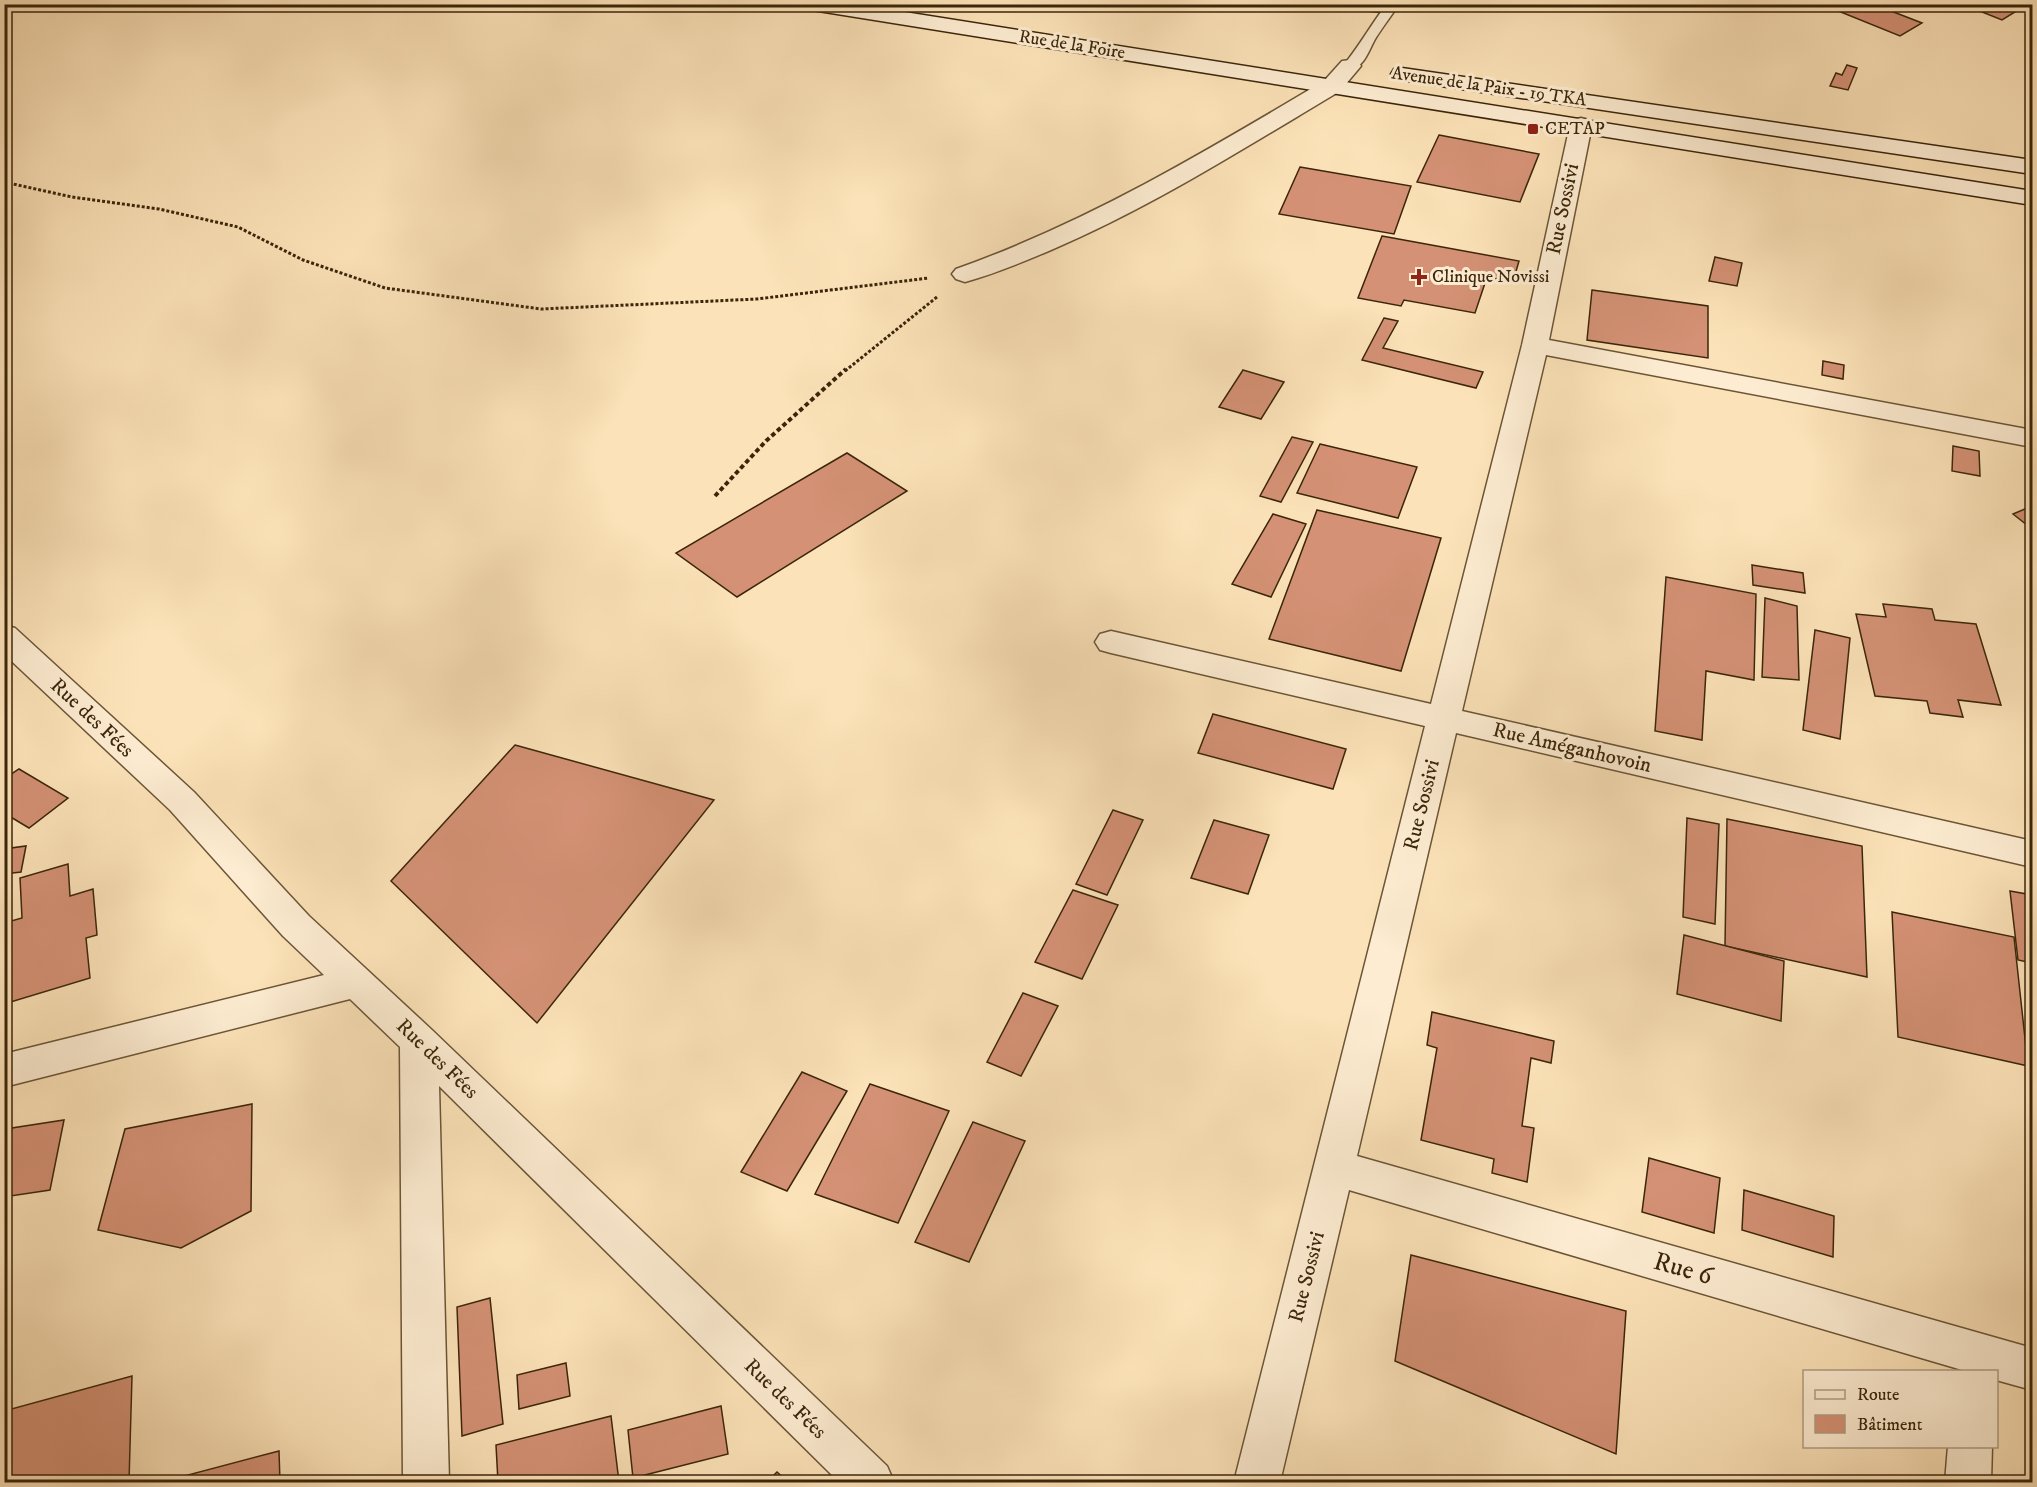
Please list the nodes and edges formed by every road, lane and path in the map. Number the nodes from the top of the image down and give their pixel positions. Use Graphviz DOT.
graph roads {
  1 [pos="812,4"];
  2 [pos="946,4"];
  3 [pos="1348,4"];
  4 [pos="1370,6"];
  5 [pos="1391,7"];
  6 [pos="992,12"];
  7 [pos="1368,39"];
  8 [pos="1326,63"];
  9 [pos="1350,66"];
  10 [pos="1332,86"];
  11 [pos="1581,125"];
  12 [pos="1818,135"];
  13 [pos="1816,163"];
  14 [pos="2032,168"];
  15 [pos="4,182"];
  16 [pos="2032,198"];
  17 [pos="965,274"];
  18 [pos="1534,345"];
  19 [pos="2032,439"];
  20 [pos="715,496"];
  21 [pos="1111,642"];
  22 [pos="9,646"];
  23 [pos="1443,718"];
  24 [pos="2032,854"];
  25 [pos="357,982"];
  26 [pos="419,1041"];
  27 [pos="4,1071"];
  28 [pos="1334,1168"];
  29 [pos="1975,1362"];
  30 [pos="2032,1370"];
  31 [pos="1970,1448"];
  32 [pos="426,1482"];
  33 [pos="871,1482"];
  34 [pos="1257,1482"];
  35 [pos="1968,1482"];
  1 -- 10 [label="street, Rue de la Foire"];
  2 -- 6 [label="street"];
  3 -- 4 [label="lane"];
  4 -- 5 [label="lane"];
  4 -- 7 [label="lane"];
  5 -- 7 [label="lane"];
  7 -- 9 [label="lane"];
  8 -- 9 [label="street, Avenue de la Paix - 19 TKA"];
  9 -- 10 [label="street"];
  9 -- 12 [label="street, Avenue de la Paix - 19 TKA"];
  10 -- 11 [label="street, Avenue de la Paix - 19 TKA"];
  10 -- 17 [label="street"];
  11 -- 13 [label="street, Avenue de la Paix - 19 TKA"];
  11 -- 18 [label="street, Rue Sossivi"];
  12 -- 13 [label="street"];
  12 -- 14 [label="street, Avenue de la Paix - 19 TKA"];
  13 -- 16 [label="street, Avenue de la Paix - 19 TKA"];
  15 -- 17 [label="path"];
  17 -- 20 [label="path"];
  18 -- 19 [label="street"];
  18 -- 23 [label="street, Rue Sossivi"];
  21 -- 23 [label="street, Rue Améganhovoin"];
  22 -- 25 [label="street, Rue des Fées"];
  23 -- 24 [label="street, Rue Améganhovoin"];
  23 -- 28 [label="street, Rue Sossivi"];
  25 -- 26 [label="street, Rue des Fées"];
  25 -- 27 [label="street"];
  26 -- 32 [label="street"];
  26 -- 33 [label="street, Rue des Fées"];
  28 -- 29 [label="street, Rue 6"];
  28 -- 34 [label="street, Rue Sossivi"];
  29 -- 30 [label="street, Rue 6"];
  31 -- 35 [label="street"];
}
